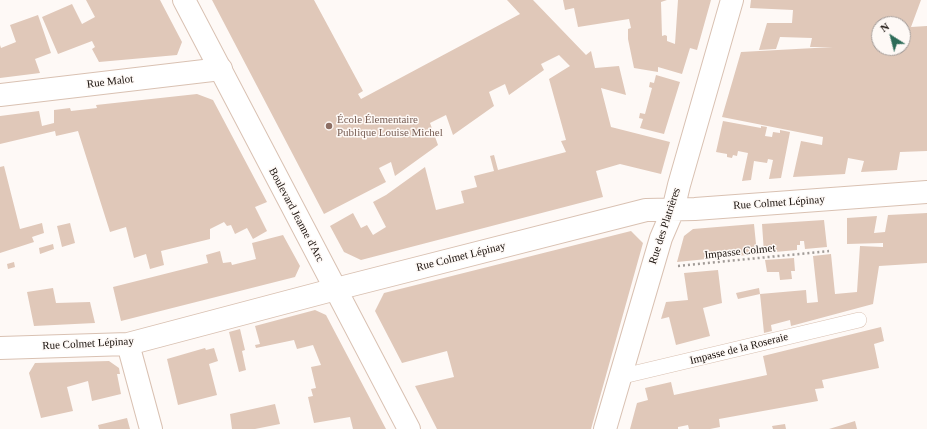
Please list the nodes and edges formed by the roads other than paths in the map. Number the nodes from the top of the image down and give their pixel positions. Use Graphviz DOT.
graph roads {
  1 [pos="184,0"];
  2 [pos="732,0"];
  3 [pos="221,69"];
  4 [pos="0,96"];
  5 [pos="927,192"];
  6 [pos="673,210"];
  7 [pos="336,289"];
  8 [pos="859,320"];
  9 [pos="128,344"];
  10 [pos="0,348"];
  11 [pos="619,377"];
  12 [pos="151,429"];
  13 [pos="409,429"];
  14 [pos="605,429"];
  1 -- 3 [label="street, Boulevard Jeanne d'Arc"];
  2 -- 6 [label="street, Rue des Platrières"];
  3 -- 4 [label="street, Rue Malot"];
  3 -- 7 [label="street, Boulevard Jeanne d'Arc"];
  5 -- 6 [label="street, Rue Colmet Lépinay"];
  6 -- 7 [label="street, Rue Colmet Lépinay"];
  6 -- 11 [label="street, Rue des Platrières"];
  7 -- 9 [label="street, Rue Colmet Lépinay"];
  7 -- 13 [label="street, Boulevard Jeanne d'Arc"];
  8 -- 11 [label="lane, Impasse de la Roseraie"];
  9 -- 10 [label="street, Rue Colmet Lépinay"];
  9 -- 12 [label="street"];
  11 -- 14 [label="street, Rue des Platrières"];
}
